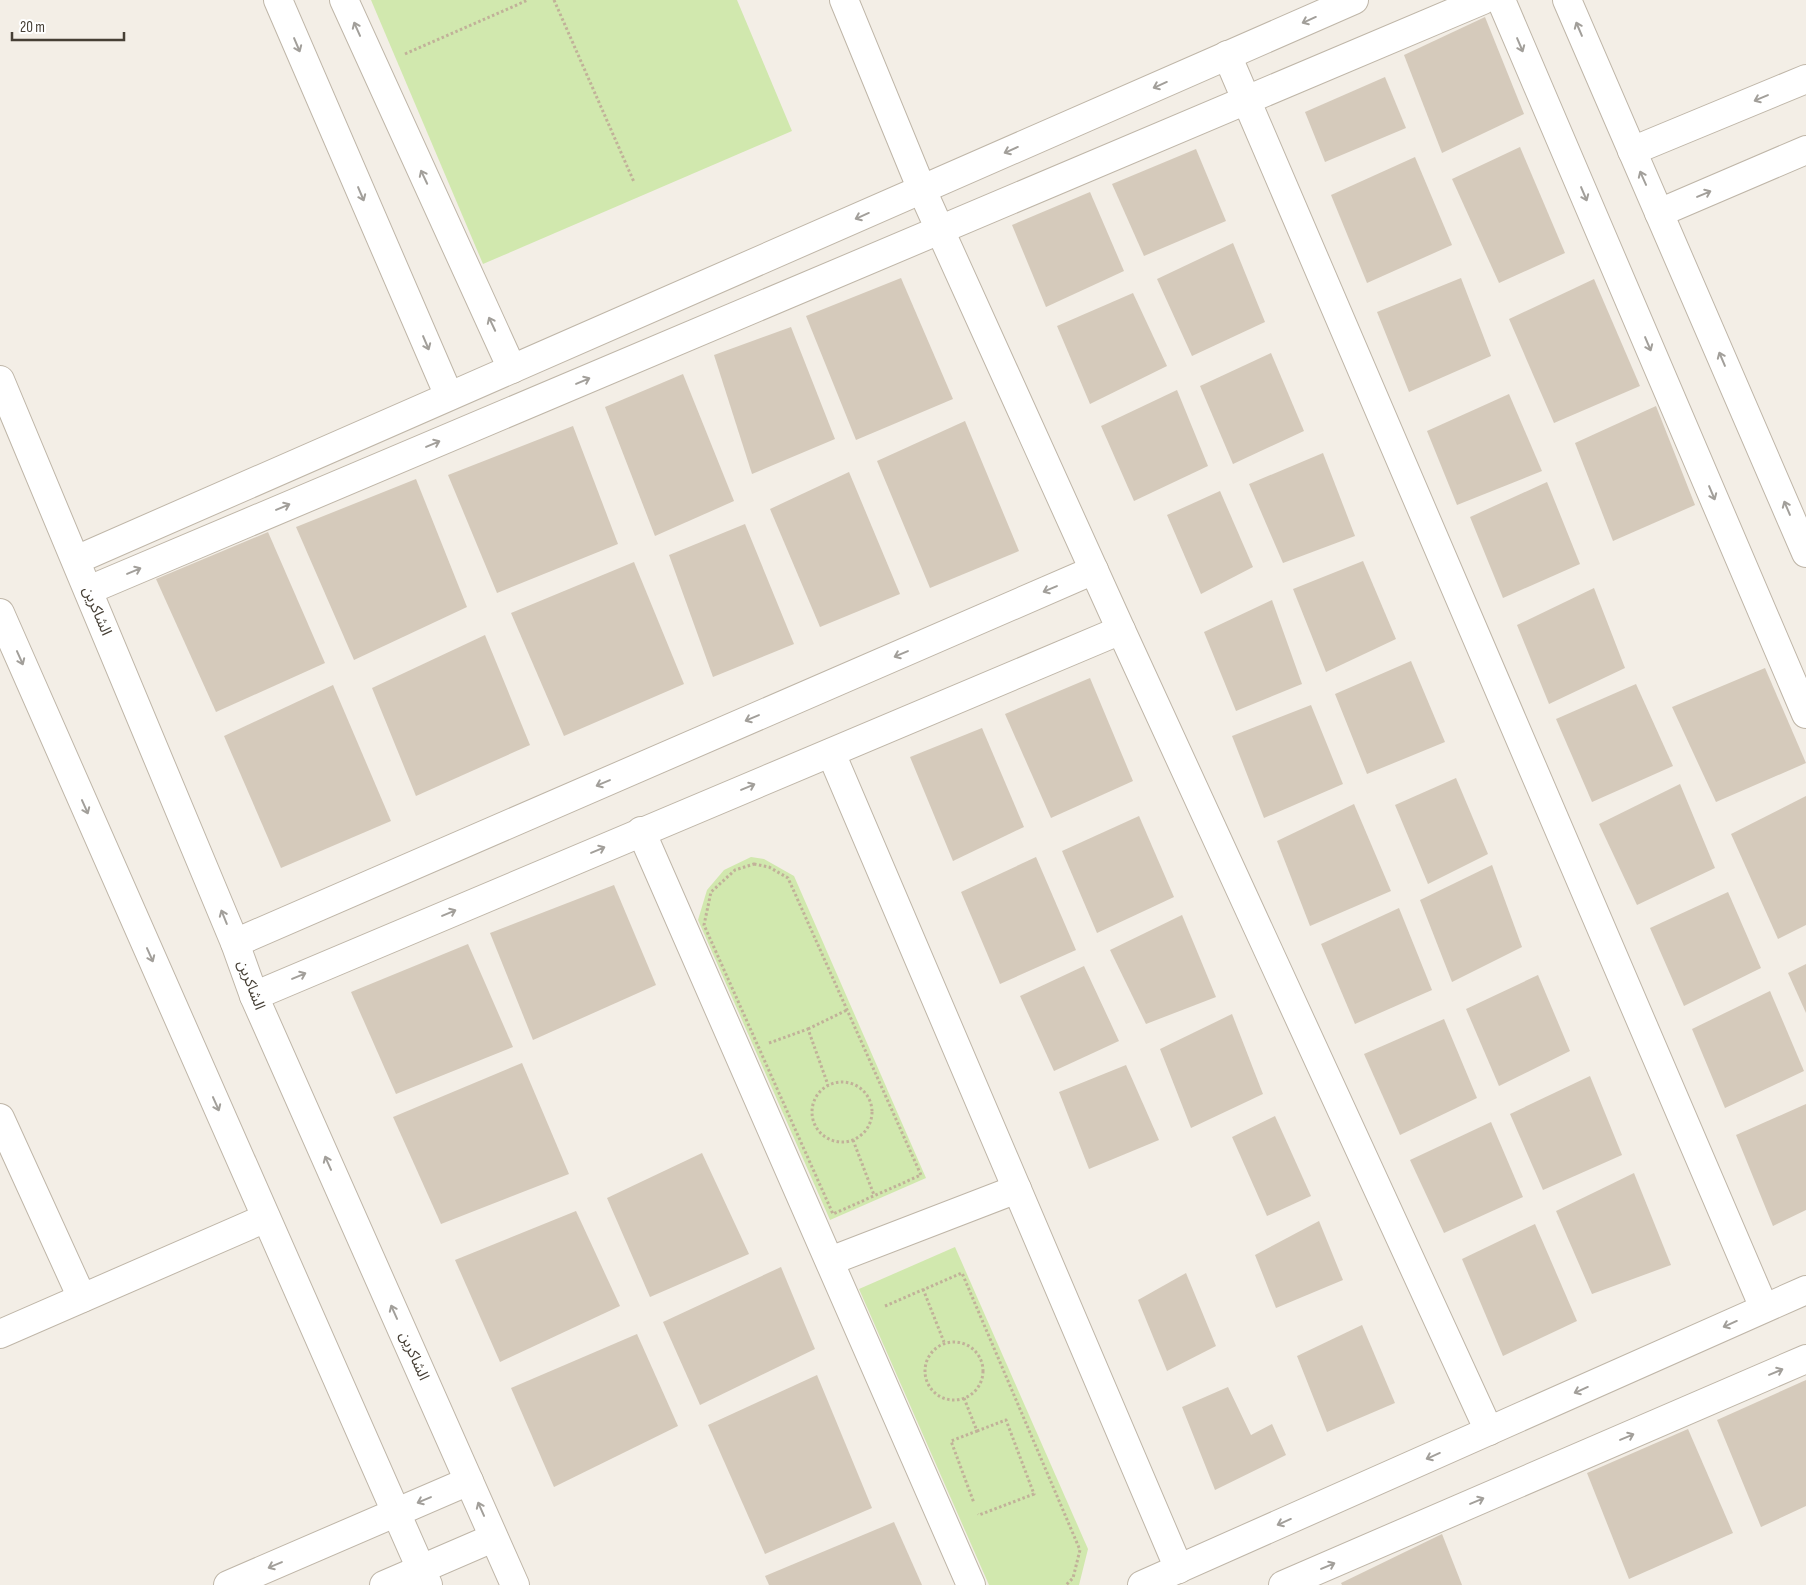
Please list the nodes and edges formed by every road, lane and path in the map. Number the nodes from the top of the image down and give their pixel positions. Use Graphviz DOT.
graph roads {
  1 [pos="278,0"];
  2 [pos="344,0"];
  3 [pos="528,0"];
  4 [pos="554,0"];
  5 [pos="844,0"];
  6 [pos="1354,0"];
  7 [pos="1483,0"];
  8 [pos="1501,0"];
  9 [pos="1567,0"];
  10 [pos="410,52"];
  11 [pos="1227,55"];
  12 [pos="1806,79"];
  13 [pos="1246,100"];
  14 [pos="1806,150"];
  15 [pos="1632,152"];
  16 [pos="634,182"];
  17 [pos="922,190"];
  18 [pos="1659,213"];
  19 [pos="940,230"];
  20 [pos="512,369"];
  21 [pos="0,380"];
  22 [pos="449,396"];
  23 [pos="1806,553"];
  24 [pos="76,560"];
  25 [pos="1094,570"];
  26 [pos="89,590"];
  27 [pos="0,613"];
  28 [pos="1121,630"];
  29 [pos="1806,714"];
  30 [pos="831,752"];
  31 [pos="641,831"];
  32 [pos="235,943"];
  33 [pos="254,996"];
  34 [pos="847,1010"];
  35 [pos="808,1029"];
  36 [pos="759,1047"];
  37 [pos="828,1085"];
  38 [pos="0,1118"];
  39 [pos="853,1140"];
  40 [pos="1017,1189"];
  41 [pos="874,1196"];
  42 [pos="266,1218"];
  43 [pos="830,1261"];
  44 [pos="962,1273"];
  45 [pos="923,1290"];
  46 [pos="1806,1290"];
  47 [pos="82,1298"];
  48 [pos="1764,1308"];
  49 [pos="0,1334"];
  50 [pos="944,1343"];
  51 [pos="1806,1359"];
  52 [pos="964,1398"];
  53 [pos="977,1431"];
  54 [pos="1489,1431"];
  55 [pos="469,1481"];
  56 [pos="396,1512"];
  57 [pos="493,1538"];
  58 [pos="1179,1568"];
  59 [pos="424,1577"];
  60 [pos="228,1585"];
  61 [pos="384,1585"];
  62 [pos="515,1585"];
  63 [pos="971,1585"];
  64 [pos="1066,1585"];
  65 [pos="1142,1585"];
  66 [pos="1284,1585"];
  1 -- 22 [label="street, one-way"];
  20 -- 2 [label="street, one-way"];
  3 -- 10 [label="path"];
  4 -- 16 [label="path"];
  5 -- 17 [label="street"];
  6 -- 11 [label="street, one-way"];
  7 -- 13 [label="street"];
  8 -- 29 [label="street, one-way"];
  15 -- 9 [label="street, one-way"];
  11 -- 13 [label="street"];
  11 -- 17 [label="street, one-way"];
  12 -- 15 [label="street, one-way"];
  13 -- 19 [label="street"];
  13 -- 48 [label="street"];
  18 -- 14 [label="street, one-way"];
  18 -- 15 [label="street, one-way"];
  17 -- 19 [label="street"];
  17 -- 20 [label="street, one-way"];
  23 -- 18 [label="street, one-way"];
  19 -- 25 [label="street"];
  26 -- 19 [label="street, one-way"];
  20 -- 22 [label="street"];
  21 -- 24 [label="street, الشاكرين"];
  22 -- 24 [label="street"];
  24 -- 26 [label="street, الشاكرين"];
  25 -- 28 [label="street"];
  25 -- 32 [label="street, one-way"];
  32 -- 26 [label="street, الشاكرين, one-way"];
  27 -- 42 [label="street, one-way"];
  28 -- 30 [label="street"];
  28 -- 54 [label="street"];
  31 -- 30 [label="street, one-way"];
  30 -- 40 [label="street"];
  33 -- 31 [label="street, one-way"];
  31 -- 43 [label="street"];
  32 -- 33 [label="street, الشاكرين"];
  55 -- 33 [label="street, الشاكرين, one-way"];
  34 -- 35 [label="path"];
  34 -- 36 [label="path"];
  34 -- 41 [label="path"];
  35 -- 36 [label="path"];
  35 -- 37 [label="path"];
  36 -- 41 [label="path"];
  37 -- 39 [label="path"];
  37 -- 39 [label="path"];
  38 -- 47 [label="street"];
  39 -- 41 [label="path"];
  40 -- 43 [label="street"];
  40 -- 58 [label="street"];
  42 -- 47 [label="street"];
  42 -- 56 [label="street"];
  43 -- 63 [label="street"];
  44 -- 64 [label="path"];
  45 -- 50 [label="path"];
  46 -- 48 [label="street"];
  47 -- 49 [label="street"];
  48 -- 54 [label="street, one-way"];
  50 -- 52 [label="path"];
  50 -- 52 [label="path"];
  66 -- 51 [label="street, one-way"];
  52 -- 53 [label="path"];
  53 -- 53 [label="path"];
  54 -- 58 [label="street, one-way"];
  55 -- 56 [label="street, one-way"];
  57 -- 55 [label="street, الشاكرين, one-way"];
  56 -- 59 [label="street"];
  56 -- 60 [label="street, one-way"];
  57 -- 59 [label="street"];
  57 -- 62 [label="street, الشاكرين"];
  58 -- 65 [label="street"];
  59 -- 61 [label="street"];
}
